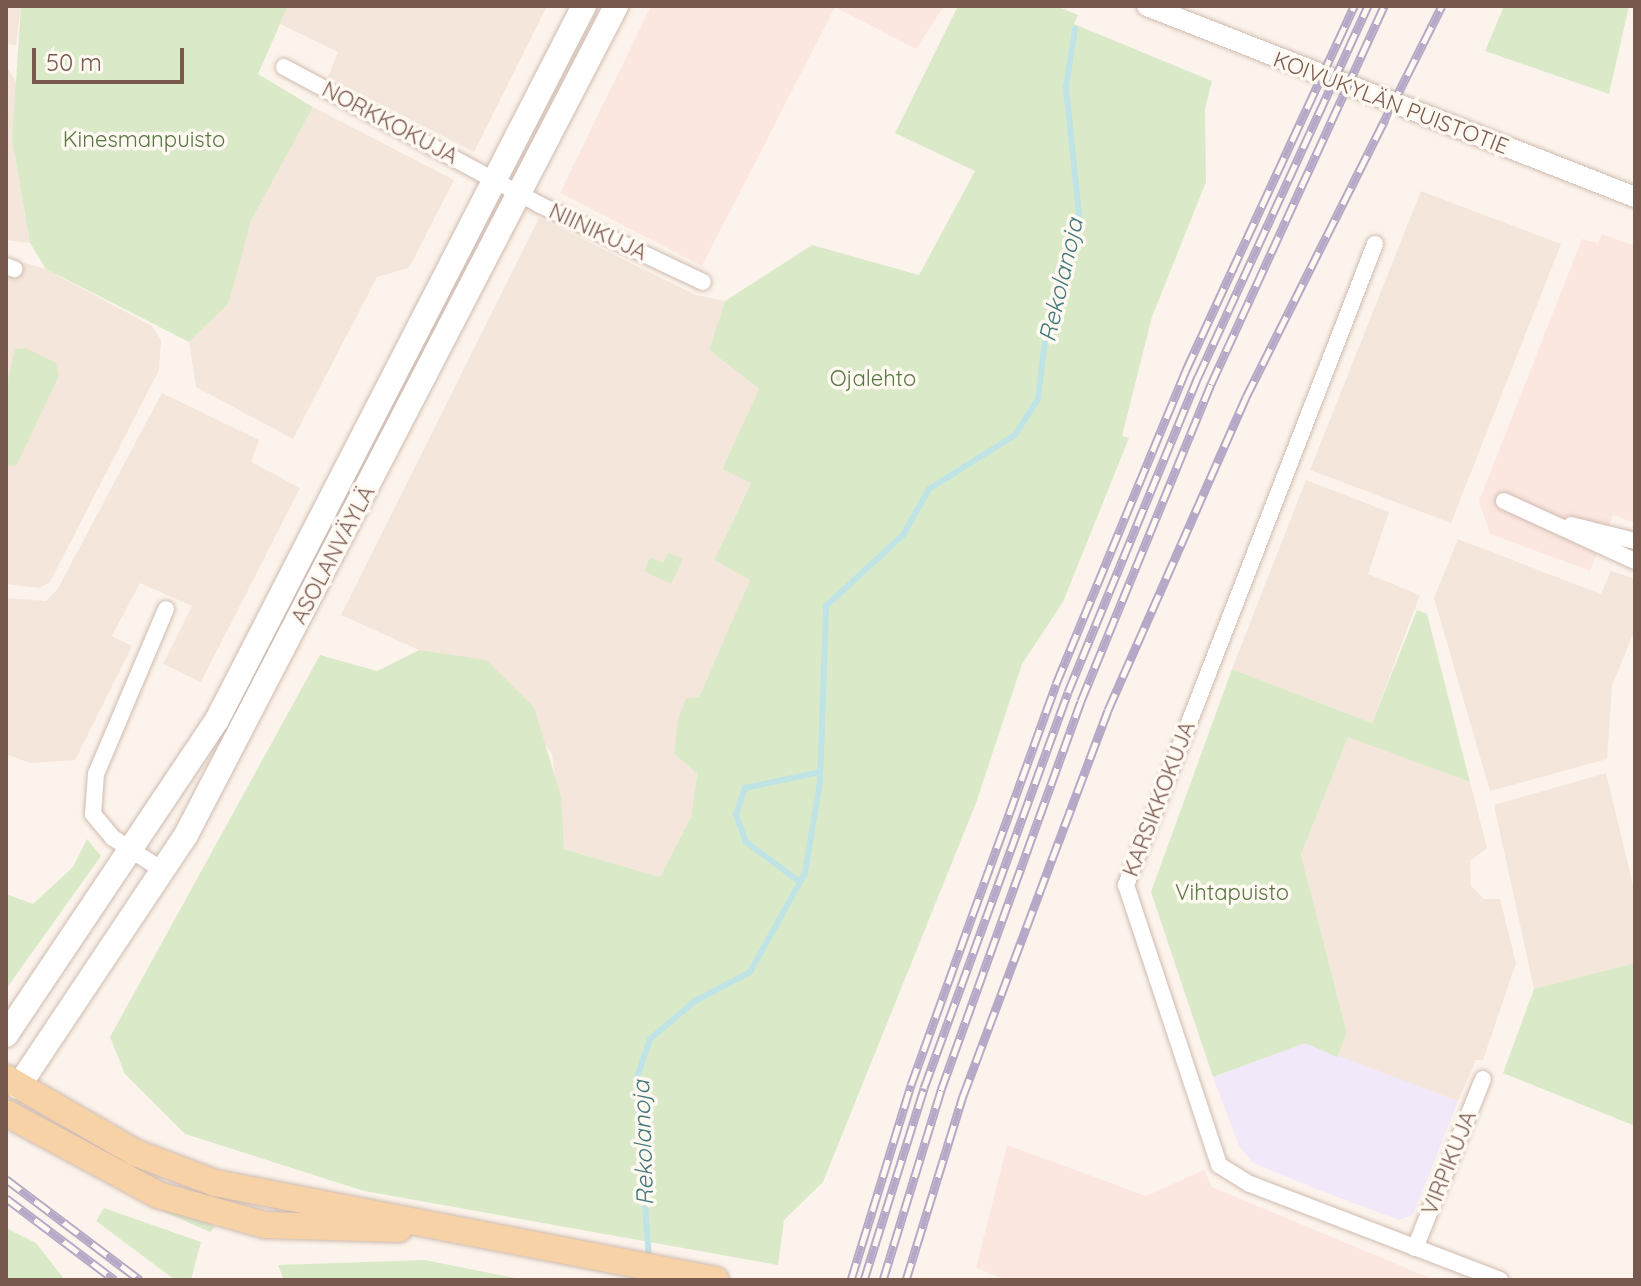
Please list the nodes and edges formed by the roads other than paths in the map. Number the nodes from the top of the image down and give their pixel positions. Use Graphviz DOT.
graph roads {
  1 [pos="584,6"];
  2 [pos="616,6"];
  3 [pos="1147,6"];
  4 [pos="284,67"];
  5 [pos="496,179"];
  6 [pos="521,193"];
  7 [pos="1635,197"];
  8 [pos="1375,244"];
  9 [pos="703,282"];
  10 [pos="1504,501"];
  11 [pos="1569,525"];
  12 [pos="1635,541"];
  13 [pos="1635,561"];
  14 [pos="166,609"];
  15 [pos="134,851"];
  16 [pos="165,872"];
  17 [pos="6,1035"];
  18 [pos="1483,1079"];
  19 [pos="10,1089"];
  20 [pos="6,1113"];
  21 [pos="426,1227"];
  22 [pos="1415,1248"];
  23 [pos="716,1280"];
  24 [pos="1500,1280"];
  1 -- 5 [label="main road, ASOLANVÄYLÄ"];
  2 -- 6 [label="main road, ASOLANVÄYLÄ"];
  3 -- 7 [label="street, KOIVUKYLÄN PUISTOTIE"];
  4 -- 5 [label="street, NORKKOKUJA"];
  5 -- 6 [label="street, NIINIKUJA"];
  5 -- 15 [label="main road, ASOLANVÄYLÄ"];
  6 -- 9 [label="street, NIINIKUJA"];
  6 -- 16 [label="main road, ASOLANVÄYLÄ"];
  8 -- 22 [label="street, KARSIKKOKUJA"];
  10 -- 11 [label="street"];
  11 -- 12 [label="street"];
  11 -- 13 [label="street"];
  14 -- 15 [label="street"];
  15 -- 16 [label="street"];
  15 -- 17 [label="main road, ASOLANVÄYLÄ"];
  16 -- 19 [label="main road, ASOLANVÄYLÄ"];
  18 -- 22 [label="street, VIRPIKUJA"];
  19 -- 21 [label="main road"];
  20 -- 21 [label="main road"];
  21 -- 23 [label="main road"];
  22 -- 24 [label="street, KARSIKKOKUJA"];
}
